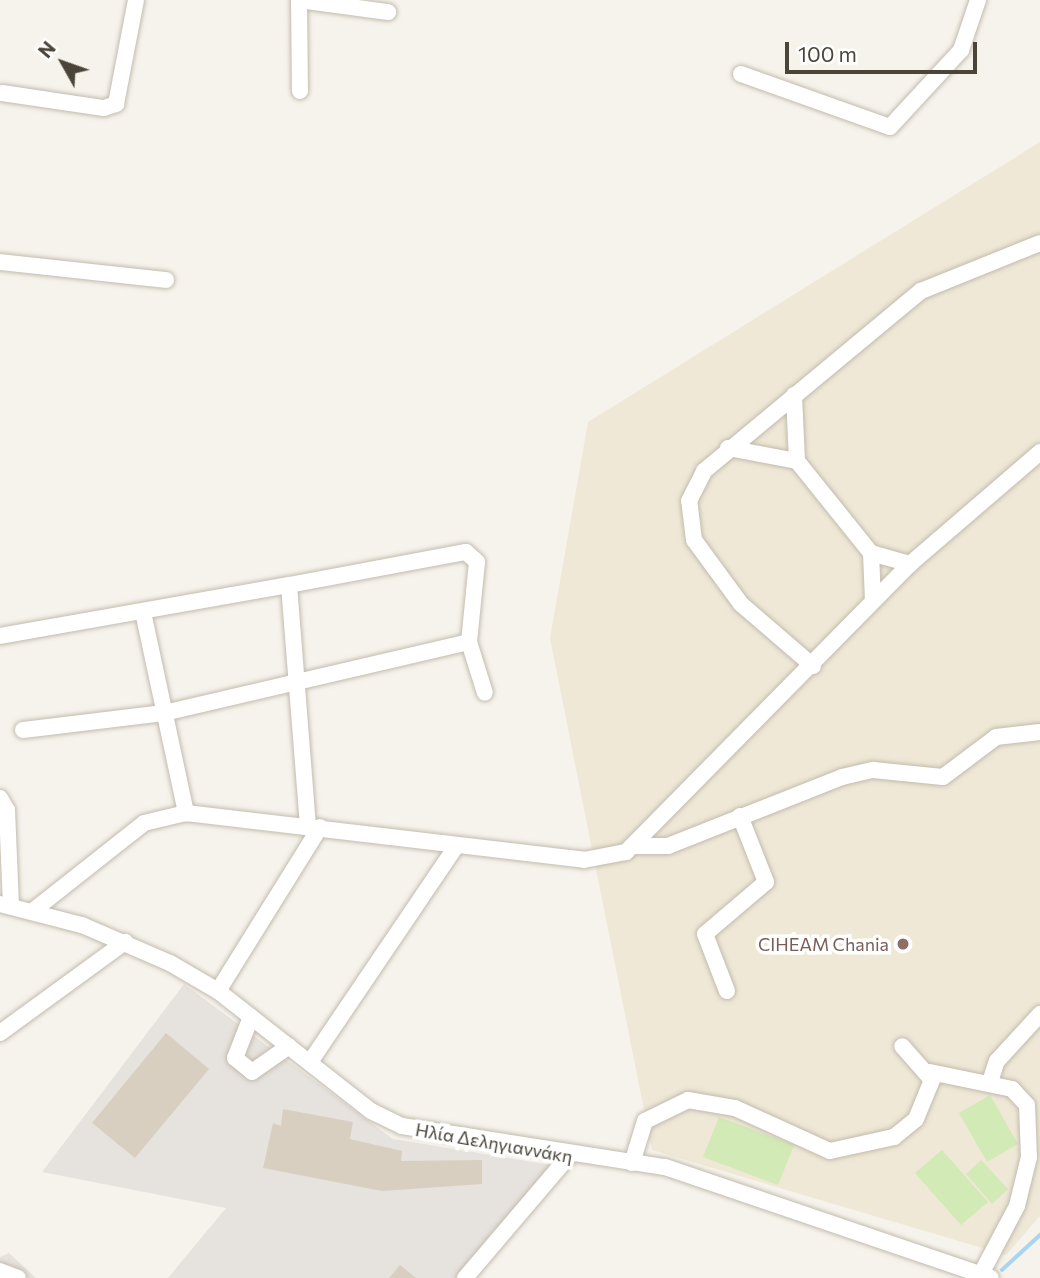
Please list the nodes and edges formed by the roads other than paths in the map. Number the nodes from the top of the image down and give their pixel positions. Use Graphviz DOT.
graph roads {
  1 [pos="136,0"];
  2 [pos="299,0"];
  3 [pos="978,0"];
  4 [pos="388,12"];
  5 [pos="741,74"];
  6 [pos="300,91"];
  7 [pos="2,93"];
  8 [pos="1040,243"];
  9 [pos="0,262"];
  10 [pos="166,280"];
  11 [pos="794,395"];
  12 [pos="728,449"];
  13 [pos="1040,452"];
  14 [pos="797,461"];
  15 [pos="871,553"];
  16 [pos="910,564"];
  17 [pos="289,585"];
  18 [pos="873,601"];
  19 [pos="143,612"];
  20 [pos="0,636"];
  21 [pos="469,642"];
  22 [pos="813,666"];
  23 [pos="300,680"];
  24 [pos="485,693"];
  25 [pos="163,713"];
  26 [pos="23,730"];
  27 [pos="1040,732"];
  28 [pos="0,798"];
  29 [pos="186,814"];
  30 [pos="740,816"];
  31 [pos="314,826"];
  32 [pos="456,846"];
  33 [pos="635,846"];
  34 [pos="6,905"];
  35 [pos="34,910"];
  36 [pos="125,942"];
  37 [pos="727,991"];
  38 [pos="218,992"];
  39 [pos="1040,1014"];
  40 [pos="251,1017"];
  41 [pos="0,1033"];
  42 [pos="289,1046"];
  43 [pos="902,1046"];
  44 [pos="310,1062"];
  45 [pos="930,1072"];
  46 [pos="990,1082"];
  47 [pos="568,1157"];
  48 [pos="632,1163"];
  49 [pos="0,1271"];
  50 [pos="986,1276"];
  51 [pos="18,1278"];
  52 [pos="465,1278"];
  1 -- 7 [label="street"];
  2 -- 4 [label="street"];
  2 -- 6 [label="street"];
  3 -- 5 [label="street"];
  8 -- 11 [label="street"];
  9 -- 10 [label="street"];
  11 -- 12 [label="street"];
  11 -- 14 [label="street"];
  12 -- 14 [label="street"];
  12 -- 22 [label="street"];
  13 -- 16 [label="street"];
  14 -- 15 [label="street"];
  15 -- 16 [label="street"];
  15 -- 18 [label="street"];
  16 -- 18 [label="street"];
  17 -- 19 [label="street"];
  17 -- 21 [label="street"];
  17 -- 23 [label="street"];
  18 -- 22 [label="street"];
  19 -- 20 [label="street"];
  19 -- 25 [label="street"];
  21 -- 23 [label="street"];
  21 -- 24 [label="street"];
  22 -- 33 [label="street"];
  23 -- 25 [label="street"];
  23 -- 31 [label="street"];
  25 -- 26 [label="street"];
  25 -- 29 [label="street"];
  27 -- 30 [label="street"];
  28 -- 34 [label="street"];
  29 -- 31 [label="street"];
  29 -- 35 [label="street"];
  30 -- 33 [label="street"];
  30 -- 37 [label="street"];
  31 -- 32 [label="street"];
  31 -- 38 [label="street"];
  32 -- 33 [label="street"];
  32 -- 44 [label="street"];
  34 -- 35 [label="street, Ηλία Δεληγιαννάκη"];
  35 -- 36 [label="street, Ηλία Δεληγιαννάκη"];
  36 -- 38 [label="street, Ηλία Δεληγιαννάκη"];
  36 -- 41 [label="street"];
  38 -- 40 [label="street, Ηλία Δεληγιαννάκη"];
  39 -- 46 [label="street"];
  40 -- 42 [label="street, Ηλία Δεληγιαννάκη"];
  40 -- 42 [label="street"];
  42 -- 44 [label="street, Ηλία Δεληγιαννάκη"];
  43 -- 45 [label="street"];
  44 -- 47 [label="street, Ηλία Δεληγιαννάκη"];
  45 -- 46 [label="street"];
  45 -- 48 [label="street"];
  46 -- 50 [label="street"];
  47 -- 48 [label="street, Ηλία Δεληγιαννάκη"];
  47 -- 52 [label="street"];
  48 -- 50 [label="street, Ηλία Δεληγιαννάκη"];
  49 -- 51 [label="street"];
}
